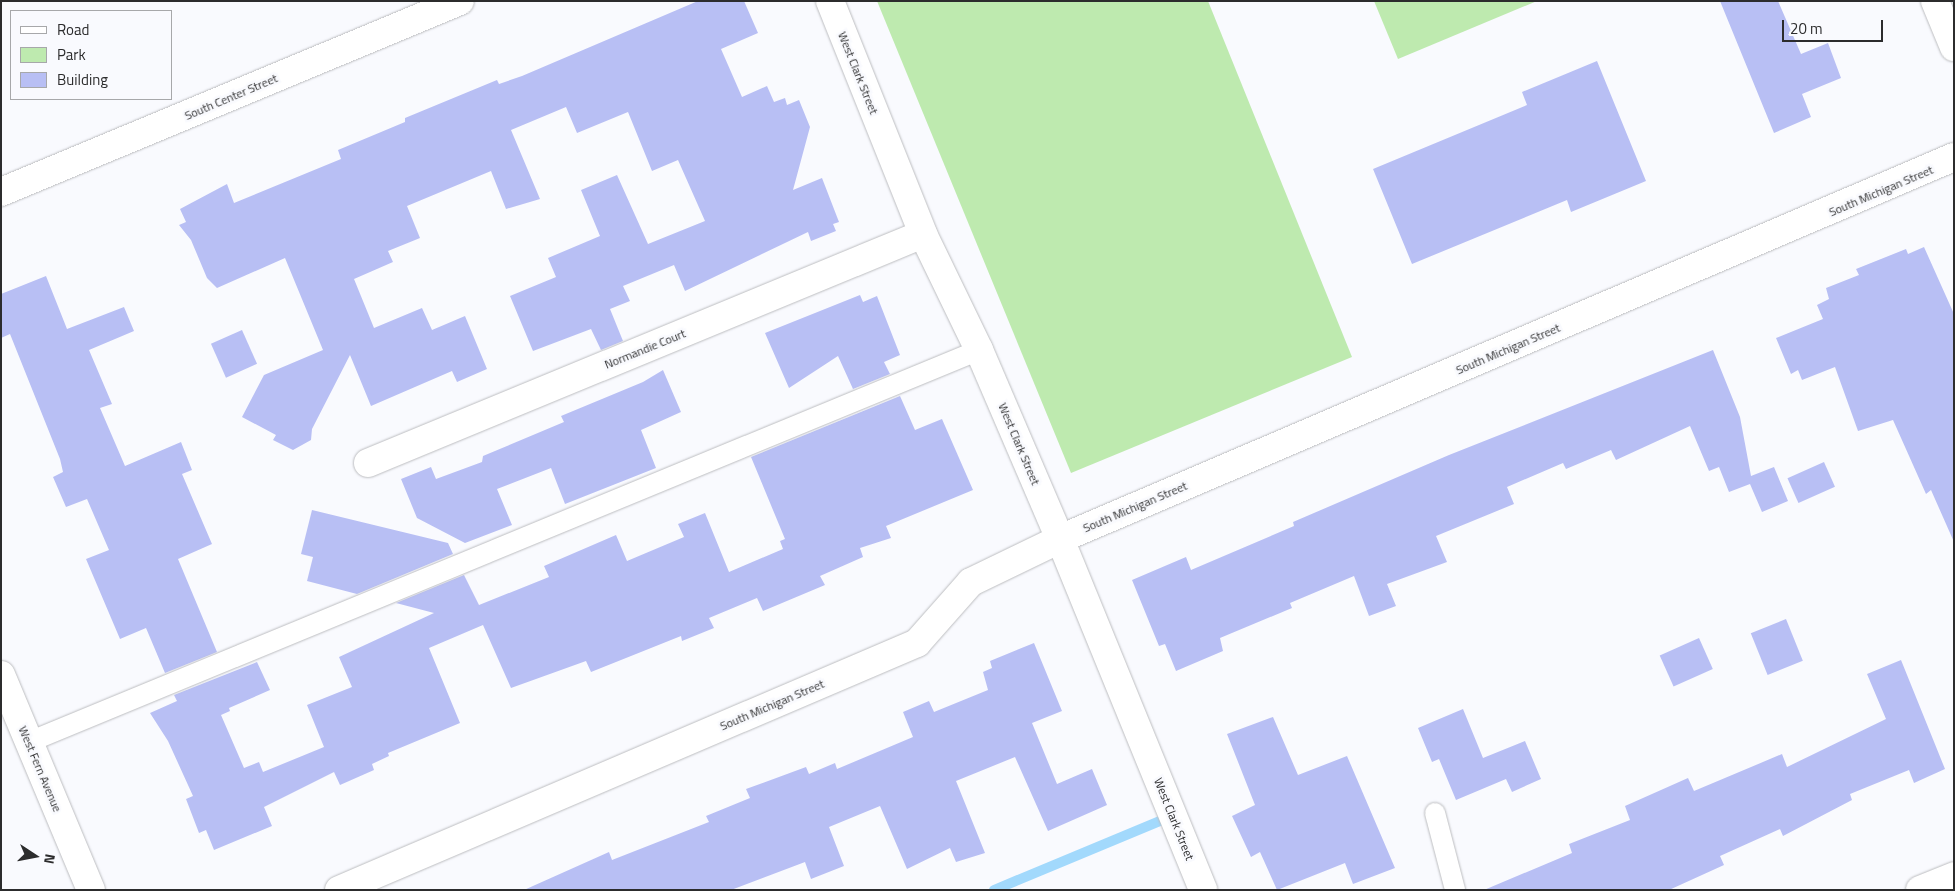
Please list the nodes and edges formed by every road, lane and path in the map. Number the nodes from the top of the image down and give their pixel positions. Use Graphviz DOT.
graph roads {
  1 [pos="460,1"];
  2 [pos="830,1"];
  3 [pos="1935,1"];
  4 [pos="1954,47"];
  5 [pos="1954,157"];
  6 [pos="1,192"];
  7 [pos="923,234"];
  8 [pos="979,350"];
  9 [pos="368,463"];
  10 [pos="1060,539"];
  11 [pos="1,675"];
  12 [pos="29,742"];
  13 [pos="1435,812"];
  14 [pos="1954,876"];
  15 [pos="92,890"];
  16 [pos="339,890"];
  17 [pos="1203,890"];
  18 [pos="1455,890"];
  19 [pos="1920,890"];
  1 -- 6 [label="street, South Center Street"];
  2 -- 7 [label="street, West Clark Street"];
  3 -- 4 [label="street"];
  5 -- 10 [label="street, South Michigan Street"];
  7 -- 8 [label="street, West Clark Street"];
  7 -- 9 [label="street, Normandie Court"];
  8 -- 10 [label="street, West Clark Street"];
  8 -- 12 [label="lane"];
  10 -- 16 [label="street, South Michigan Street"];
  10 -- 17 [label="street, West Clark Street"];
  11 -- 12 [label="street, West Fern Avenue"];
  12 -- 15 [label="street, West Fern Avenue"];
  13 -- 18 [label="lane"];
  14 -- 19 [label="street"];
}
